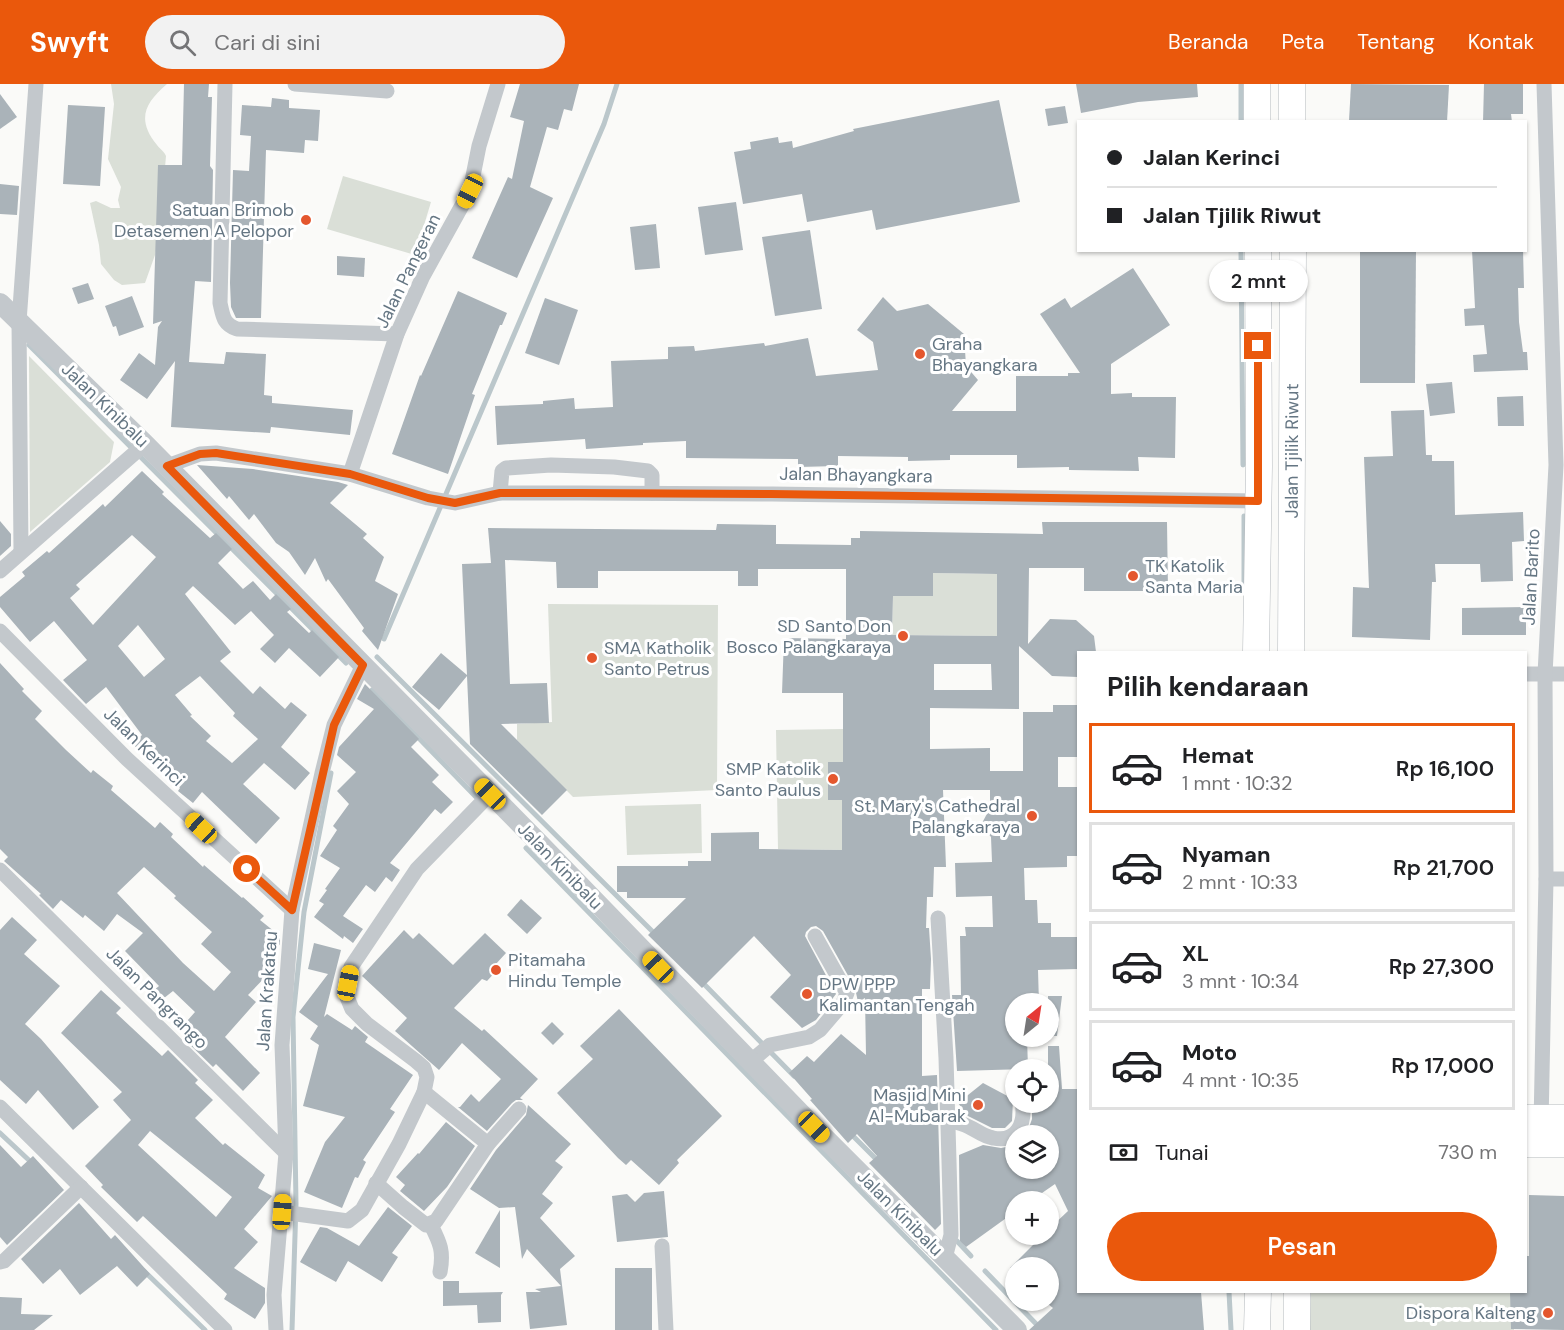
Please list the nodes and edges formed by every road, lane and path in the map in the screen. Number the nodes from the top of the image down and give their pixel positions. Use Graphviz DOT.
graph roads {
  1 [pos="36,84"];
  2 [pos="225,84"];
  3 [pos="295,84"];
  4 [pos="498,84"];
  5 [pos="1257,84"];
  6 [pos="1292,84"];
  7 [pos="1544,84"];
  8 [pos="387,91"];
  9 [pos="1257,120"];
  10 [pos="1292,120"];
  11 [pos="1258,252"];
  12 [pos="1293,252"];
  13 [pos="0,303"];
  14 [pos="19,322"];
  15 [pos="397,334"];
  16 [pos="145,444"];
  17 [pos="1293,465"];
  18 [pos="1560,465"];
  19 [pos="167,466"];
  20 [pos="1258,466"];
  21 [pos="350,474"];
  22 [pos="500,493"];
  23 [pos="652,493"];
  24 [pos="1258,501"];
  25 [pos="21,550"];
  26 [pos="0,571"];
  27 [pos="0,631"];
  28 [pos="1256,651"];
  29 [pos="1291,651"];
  30 [pos="363,665"];
  31 [pos="1545,674"];
  32 [pos="1564,674"];
  33 [pos="1527,675"];
  34 [pos="490,794"];
  35 [pos="0,870"];
  36 [pos="1546,879"];
  37 [pos="1564,879"];
  38 [pos="292,910"];
  39 [pos="938,918"];
  40 [pos="815,936"];
  41 [pos="750,1062"];
  42 [pos="424,1092"];
  43 [pos="0,1107"];
  44 [pos="519,1109"];
  45 [pos="1023,1113"];
  46 [pos="1544,1118"];
  47 [pos="948,1121"];
  48 [pos="488,1144"];
  49 [pos="1543,1144"];
  50 [pos="286,1154"];
  51 [pos="376,1183"];
  52 [pos="81,1187"];
  53 [pos="292,1213"];
  54 [pos="431,1225"];
  55 [pos="662,1246"];
  56 [pos="945,1258"];
  57 [pos="0,1262"];
  58 [pos="440,1272"];
  59 [pos="1258,1293"];
  60 [pos="1297,1293"];
  61 [pos="225,1330"];
  62 [pos="276,1330"];
  63 [pos="666,1330"];
  64 [pos="1017,1330"];
  65 [pos="1257,1330"];
  66 [pos="1297,1330"];
  1 -- 14 [label="street"];
  2 -- 15 [label="street"];
  3 -- 8 [label="street"];
  4 -- 15 [label="street, Jalan Pangeran"];
  5 -- 9 [label="highway"];
  6 -- 10 [label="highway"];
  7 -- 18 [label="street, Jalan Barito"];
  11 -- 20 [label="highway, Jalan Tjilik Riwut"];
  12 -- 17 [label="highway, Jalan Tjilik Riwut"];
  13 -- 14 [label="street, Jalan Kinibalu"];
  14 -- 16 [label="street, Jalan Kinibalu"];
  14 -- 25 [label="street"];
  15 -- 21 [label="street, Jalan Pangeran"];
  16 -- 19 [label="street, Jalan Kinibalu"];
  16 -- 25 [label="street"];
  17 -- 20 [label="highway"];
  17 -- 29 [label="highway, Jalan Tjilik Riwut"];
  18 -- 31 [label="street, Jalan Barito"];
  19 -- 21 [label="street"];
  19 -- 30 [label="street, Jalan Kinibalu"];
  20 -- 24 [label="highway, Jalan Tjilik Riwut"];
  21 -- 22 [label="street, Jalan Bhayangkara"];
  22 -- 23 [label="street, Jalan Bhayangkara"];
  22 -- 23 [label="street"];
  23 -- 24 [label="street, Jalan Bhayangkara"];
  24 -- 28 [label="highway, Jalan Tjilik Riwut"];
  25 -- 26 [label="street"];
  27 -- 38 [label="street, Jalan Kerinci"];
  30 -- 34 [label="street, Jalan Kinibalu"];
  30 -- 38 [label="street, Jalan Krakatau"];
  31 -- 32 [label="street"];
  31 -- 33 [label="street"];
  31 -- 36 [label="street, Jalan Barito"];
  34 -- 41 [label="street, Jalan Kinibalu"];
  34 -- 42 [label="street"];
  35 -- 50 [label="street, Jalan Pangrango"];
  36 -- 37 [label="street"];
  36 -- 46 [label="street, Jalan Barito"];
  38 -- 50 [label="street, Jalan Krakatau"];
  39 -- 47 [label="street"];
  40 -- 41 [label="street"];
  41 -- 56 [label="street, Jalan Kinibalu"];
  42 -- 48 [label="street"];
  42 -- 51 [label="street"];
  43 -- 52 [label="street"];
  44 -- 48 [label="street"];
  45 -- 47 [label="street"];
  46 -- 49 [label="street, Jalan Barito"];
  47 -- 56 [label="street"];
  48 -- 54 [label="street"];
  50 -- 53 [label="street, Jalan Krakatau"];
  51 -- 53 [label="street"];
  51 -- 54 [label="street"];
  52 -- 57 [label="street"];
  52 -- 61 [label="street"];
  53 -- 62 [label="street, Jalan Krakatau"];
  54 -- 58 [label="street"];
  55 -- 63 [label="street"];
  56 -- 64 [label="street, Jalan Kinibalu"];
  59 -- 65 [label="highway"];
  60 -- 66 [label="highway"];
}
